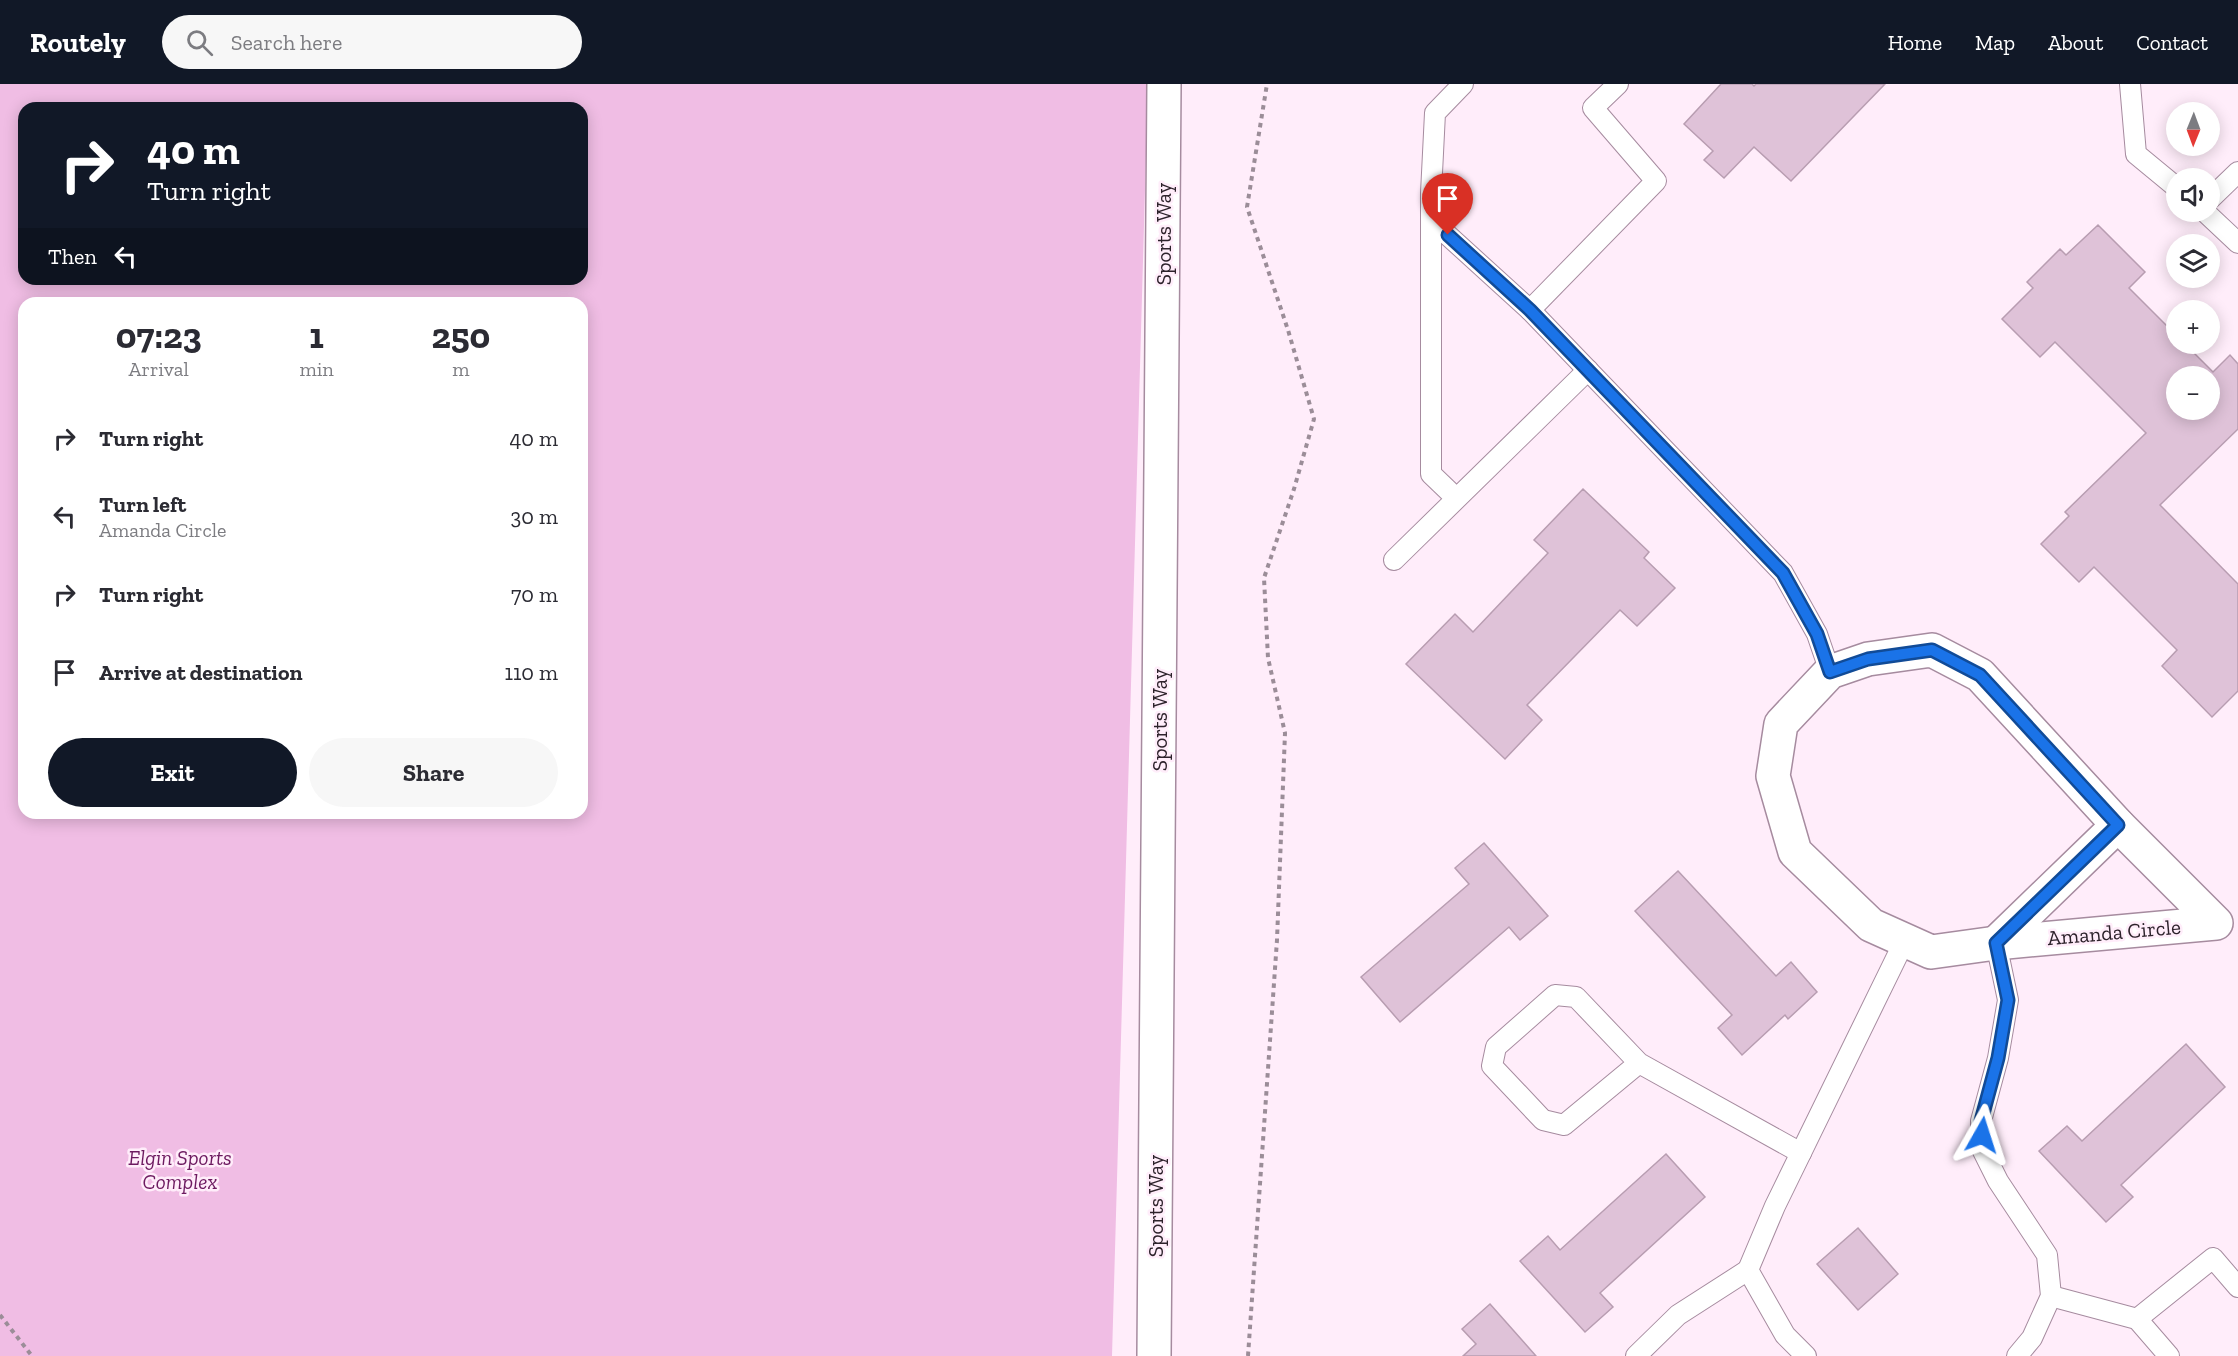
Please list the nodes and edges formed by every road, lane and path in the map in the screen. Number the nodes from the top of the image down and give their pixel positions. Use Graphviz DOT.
graph roads {
  1 [pos="1164,84"];
  2 [pos="1267,84"];
  3 [pos="1463,84"];
  4 [pos="1617,84"];
  5 [pos="2130,84"];
  6 [pos="2238,172"];
  7 [pos="2166,179"];
  8 [pos="2220,189"];
  9 [pos="1431,220"];
  10 [pos="2216,222"];
  11 [pos="2238,243"];
  12 [pos="1530,310"];
  13 [pos="1588,370"];
  14 [pos="1456,498"];
  15 [pos="1394,560"];
  16 [pos="1830,672"];
  17 [pos="2118,825"];
  18 [pos="2227,924"];
  19 [pos="1905,940"];
  20 [pos="1996,943"];
  21 [pos="1639,1064"];
  22 [pos="1801,1153"];
  23 [pos="1748,1270"];
  24 [pos="2238,1287"];
  25 [pos="2050,1296"];
  26 [pos="0,1315"];
  27 [pos="2137,1319"];
  28 [pos="32,1356"];
  29 [pos="1154,1356"];
  30 [pos="1248,1356"];
  31 [pos="1636,1356"];
  32 [pos="1806,1356"];
  33 [pos="2017,1356"];
  34 [pos="2169,1356"];
  1 -- 29 [label="street, Sports Way"];
  2 -- 30 [label="path"];
  3 -- 9 [label="lane"];
  4 -- 12 [label="lane"];
  5 -- 7 [label="lane"];
  6 -- 8 [label="lane"];
  9 -- 12 [label="lane"];
  9 -- 14 [label="lane"];
  10 -- 11 [label="lane"];
  12 -- 13 [label="lane"];
  13 -- 14 [label="lane"];
  13 -- 16 [label="lane"];
  14 -- 15 [label="lane"];
  16 -- 17 [label="street, Amanda Circle"];
  16 -- 19 [label="street, Amanda Circle"];
  17 -- 18 [label="street, Amanda Circle"];
  17 -- 20 [label="street"];
  18 -- 20 [label="street, Amanda Circle"];
  19 -- 20 [label="street, Amanda Circle"];
  19 -- 22 [label="lane"];
  20 -- 25 [label="lane"];
  21 -- 21 [label="lane"];
  21 -- 22 [label="lane"];
  22 -- 23 [label="lane"];
  23 -- 31 [label="lane"];
  23 -- 32 [label="lane"];
  24 -- 27 [label="lane"];
  25 -- 27 [label="lane"];
  25 -- 33 [label="lane"];
  26 -- 28 [label="path"];
  27 -- 34 [label="lane"];
}
